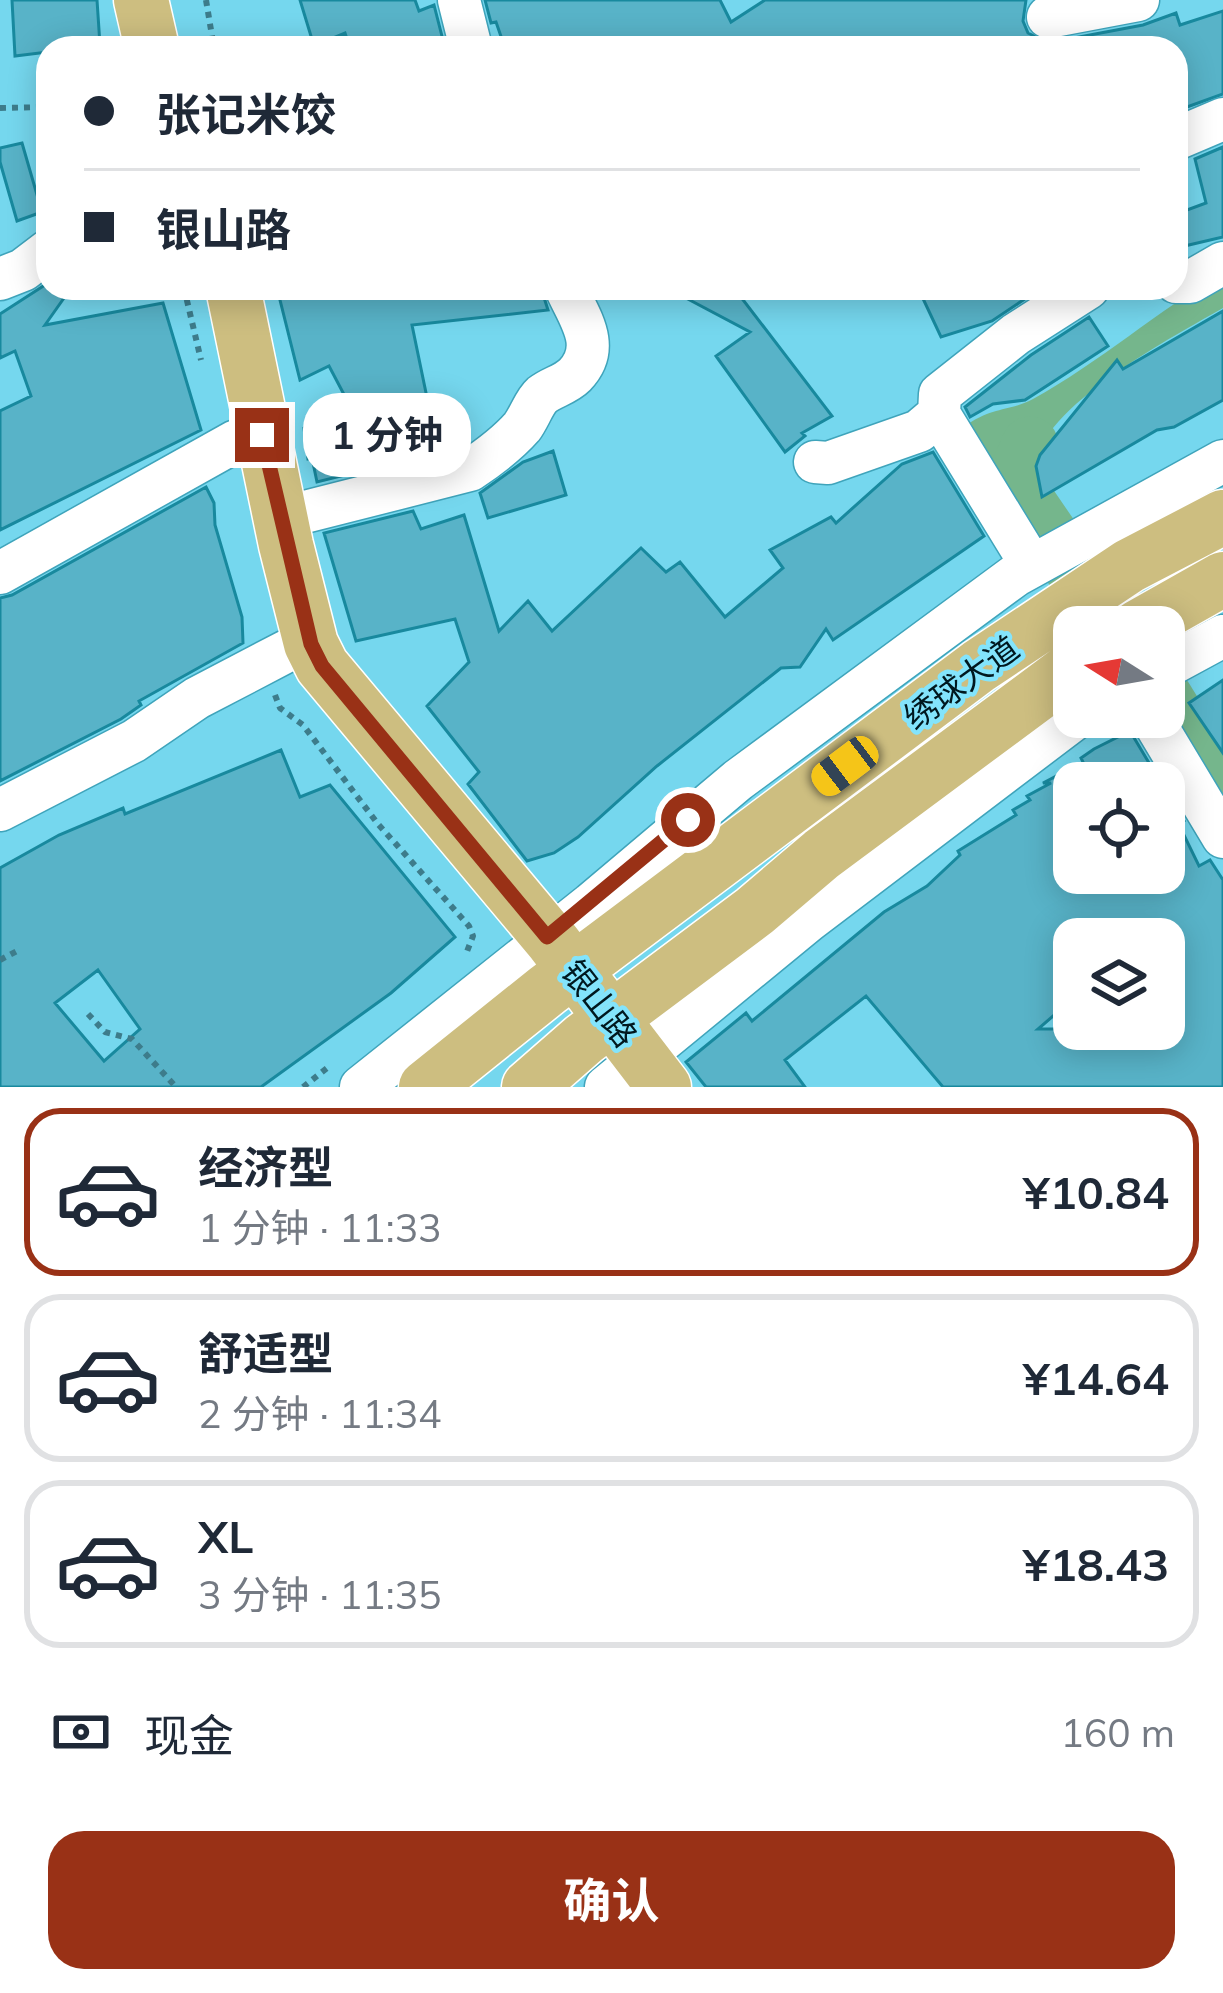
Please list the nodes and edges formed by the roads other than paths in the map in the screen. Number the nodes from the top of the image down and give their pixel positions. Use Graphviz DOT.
graph roads {
  1 [pos="141,0"];
  2 [pos="178,0"];
  3 [pos="459,0"];
  4 [pos="1138,0"];
  5 [pos="1049,22"];
  6 [pos="149,36"];
  7 [pos="186,36"];
  8 [pos="468,36"];
  9 [pos="1223,119"];
  10 [pos="1188,134"];
  11 [pos="36,260"];
  12 [pos="1223,263"];
  13 [pos="0,279"];
  14 [pos="1188,282"];
  15 [pos="205,300"];
  16 [pos="236,300"];
  17 [pos="572,300"];
  18 [pos="1069,300"];
  19 [pos="939,414"];
  20 [pos="236,441"];
  21 [pos="1223,460"];
  22 [pos="815,462"];
  23 [pos="1223,517"];
  24 [pos="281,518"];
  25 [pos="1109,550"];
  26 [pos="1029,567"];
  27 [pos="0,573"];
  28 [pos="1223,579"];
  29 [pos="1060,606"];
  30 [pos="1068,606"];
  31 [pos="1185,616"];
  32 [pos="1053,618"];
  33 [pos="1223,636"];
  34 [pos="1185,640"];
  35 [pos="279,656"];
  36 [pos="1053,682"];
  37 [pos="824,717"];
  38 [pos="897,728"];
  39 [pos="1053,735"];
  40 [pos="1164,738"];
  41 [pos="710,801"];
  42 [pos="0,810"];
  43 [pos="779,816"];
  44 [pos="1223,837"];
  45 [pos="755,911"];
  46 [pos="808,921"];
  47 [pos="547,964"];
  48 [pos="621,1065"];
  49 [pos="350,1073"];
  50 [pos="426,1087"];
  51 [pos="529,1087"];
  1 -- 6 [label="main road"];
  2 -- 7 [label="main road"];
  3 -- 8 [label="street"];
  4 -- 5 [label="street"];
  9 -- 10 [label="street"];
  11 -- 13 [label="street"];
  12 -- 14 [label="street"];
  15 -- 20 [label="main road, 银山路"];
  16 -- 24 [label="main road, 银山路"];
  17 -- 24 [label="street"];
  18 -- 19 [label="street"];
  19 -- 22 [label="street"];
  19 -- 26 [label="street"];
  20 -- 27 [label="street"];
  20 -- 35 [label="main road, 银山路"];
  21 -- 25 [label="street"];
  23 -- 25 [label="main road, 绣球大道"];
  24 -- 47 [label="main road, 银山路"];
  25 -- 26 [label="street"];
  25 -- 30 [label="main road, 绣球大道"];
  26 -- 29 [label="street"];
  26 -- 37 [label="street"];
  28 -- 31 [label="main road"];
  32 -- 38 [label="main road, 绣球大道"];
  33 -- 34 [label="street"];
  35 -- 42 [label="street"];
  35 -- 47 [label="main road, 银山路"];
  36 -- 45 [label="main road, 绣球大道"];
  37 -- 38 [label="street"];
  37 -- 41 [label="street"];
  38 -- 43 [label="main road, 绣球大道"];
  39 -- 46 [label="street"];
  40 -- 44 [label="street"];
  41 -- 43 [label="street"];
  41 -- 47 [label="street"];
  43 -- 47 [label="main road, 绣球大道"];
  45 -- 46 [label="street"];
  45 -- 48 [label="main road, 绣球大道"];
  46 -- 48 [label="street"];
  47 -- 48 [label="main road, 银山路"];
  47 -- 49 [label="street"];
  47 -- 50 [label="main road, 绣球大道"];
  48 -- 51 [label="main road, 绣球大道"];
}
